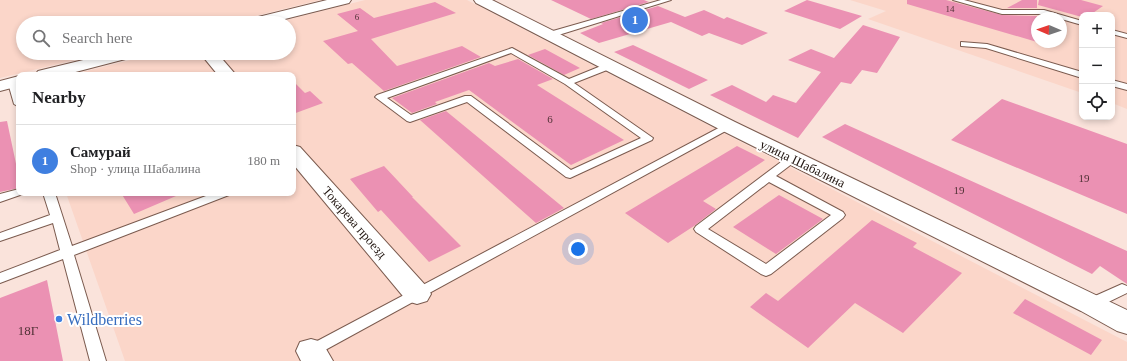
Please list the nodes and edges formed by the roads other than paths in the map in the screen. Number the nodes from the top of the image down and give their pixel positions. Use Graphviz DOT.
graph roads {
  1 [pos="344,0"];
  2 [pos="481,0"];
  3 [pos="668,0"];
  4 [pos="956,0"];
  5 [pos="279,16"];
  6 [pos="1079,22"];
  7 [pos="1115,33"];
  8 [pos="549,35"];
  9 [pos="1127,36"];
  10 [pos="964,44"];
  11 [pos="103,60"];
  12 [pos="214,60"];
  13 [pos="609,66"];
  14 [pos="56,72"];
  15 [pos="224,72"];
  16 [pos="1079,74"];
  17 [pos="568,82"];
  18 [pos="10,83"];
  19 [pos="1115,84"];
  20 [pos="1127,87"];
  21 [pos="16,97"];
  22 [pos="728,126"];
  23 [pos="793,158"];
  24 [pos="297,161"];
  25 [pos="769,177"];
  26 [pos="16,193"];
  27 [pos="50,196"];
  28 [pos="217,196"];
  29 [pos="0,198"];
  30 [pos="57,217"];
  31 [pos="0,237"];
  32 [pos="68,252"];
  33 [pos="0,278"];
  34 [pos="1122,289"];
  35 [pos="417,294"];
  36 [pos="1091,304"];
  37 [pos="1127,323"];
  38 [pos="315,356"];
  39 [pos="98,361"];
  1 -- 5 [label="main road"];
  2 -- 8 [label="main road, улица Шабалина"];
  3 -- 8 [label="lane"];
  4 -- 6 [label="lane"];
  7 -- 9 [label="lane"];
  8 -- 13 [label="main road, улица Шабалина"];
  10 -- 16 [label="lane"];
  11 -- 14 [label="main road"];
  12 -- 15 [label="main road"];
  13 -- 17 [label="lane"];
  13 -- 22 [label="main road, улица Шабалина"];
  17 -- 17 [label="lane"];
  18 -- 21 [label="lane"];
  19 -- 20 [label="lane"];
  22 -- 23 [label="main road, улица Шабалина"];
  22 -- 35 [label="lane"];
  23 -- 25 [label="lane"];
  23 -- 36 [label="main road, улица Шабалина"];
  24 -- 35 [label="main road, Токарева проезд"];
  25 -- 25 [label="lane"];
  26 -- 29 [label="lane"];
  27 -- 30 [label="lane"];
  28 -- 32 [label="lane"];
  30 -- 31 [label="lane"];
  30 -- 32 [label="lane"];
  32 -- 33 [label="lane"];
  32 -- 39 [label="lane"];
  34 -- 36 [label="lane"];
  35 -- 38 [label="lane"];
  36 -- 37 [label="main road, улица Шабалина"];
}
